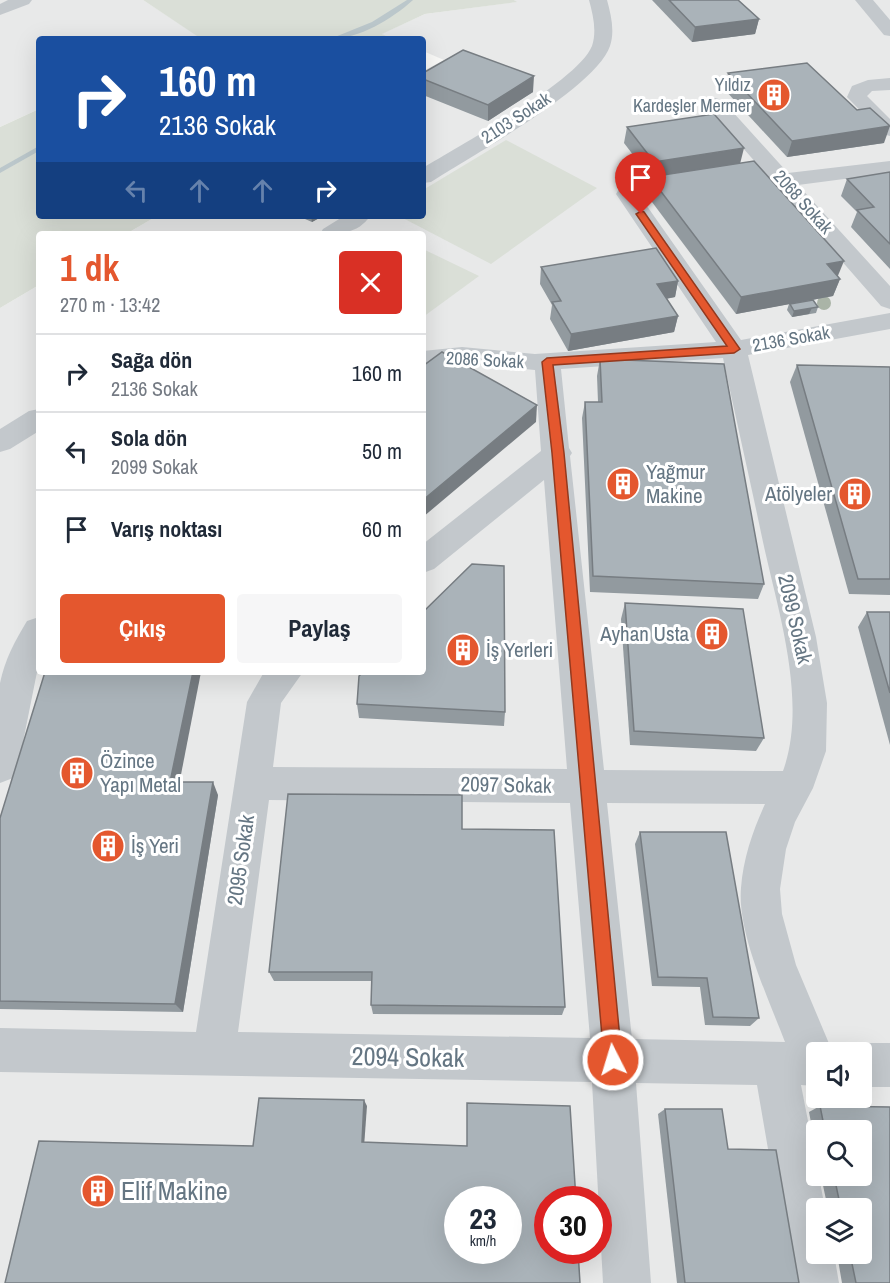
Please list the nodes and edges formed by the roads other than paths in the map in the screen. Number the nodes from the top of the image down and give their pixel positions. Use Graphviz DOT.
graph roads {
  1 [pos="23,0"];
  2 [pos="598,0"];
  3 [pos="877,9"];
  4 [pos="0,10"];
  5 [pos="890,32"];
  6 [pos="890,84"];
  7 [pos="715,104"];
  8 [pos="890,130"];
  9 [pos="890,167"];
  10 [pos="426,175"];
  11 [pos="783,180"];
  12 [pos="627,194"];
  13 [pos="354,219"];
  14 [pos="336,231"];
  15 [pos="890,301"];
  16 [pos="890,321"];
  17 [pos="734,349"];
  18 [pos="426,359"];
  19 [pos="547,362"];
  20 [pos="36,419"];
  21 [pos="0,442"];
  22 [pos="558,453"];
  23 [pos="426,559"];
  24 [pos="36,635"];
  25 [pos="283,675"];
  26 [pos="0,767"];
  27 [pos="252,783"];
  28 [pos="588,786"];
  29 [pos="795,788"];
  30 [pos="0,1050"];
  31 [pos="214,1054"];
  32 [pos="613,1060"];
  33 [pos="802,1064"];
  34 [pos="872,1065"];
  35 [pos="890,1065"];
  36 [pos="627,1283"];
  37 [pos="815,1283"];
  1 -- 4 [label="street"];
  2 -- 10 [label="street, 2103 Sokak"];
  3 -- 5 [label="street"];
  6 -- 8 [label="street"];
  7 -- 11 [label="street, 2068 Sokak"];
  9 -- 11 [label="street"];
  11 -- 15 [label="street, 2068 Sokak"];
  12 -- 17 [label="street, 2099 Sokak"];
  13 -- 14 [label="street"];
  16 -- 17 [label="street, 2136 Sokak"];
  17 -- 19 [label="street, 2136 Sokak"];
  17 -- 29 [label="street, 2099 Sokak"];
  18 -- 19 [label="street, 2086 Sokak"];
  19 -- 22 [label="street"];
  20 -- 21 [label="street"];
  22 -- 23 [label="street"];
  22 -- 28 [label="street"];
  24 -- 26 [label="street"];
  25 -- 27 [label="street, 2095 Sokak"];
  27 -- 28 [label="street, 2097 Sokak"];
  27 -- 31 [label="street, 2095 Sokak"];
  28 -- 29 [label="street, 2097 Sokak"];
  28 -- 32 [label="street"];
  29 -- 33 [label="street, 2099 Sokak"];
  30 -- 31 [label="street, 2094 Sokak"];
  31 -- 32 [label="street, 2094 Sokak"];
  32 -- 33 [label="street, 2094 Sokak"];
  32 -- 36 [label="street"];
  33 -- 37 [label="street, 2099 Sokak"];
  34 -- 35 [label="street"];
}
